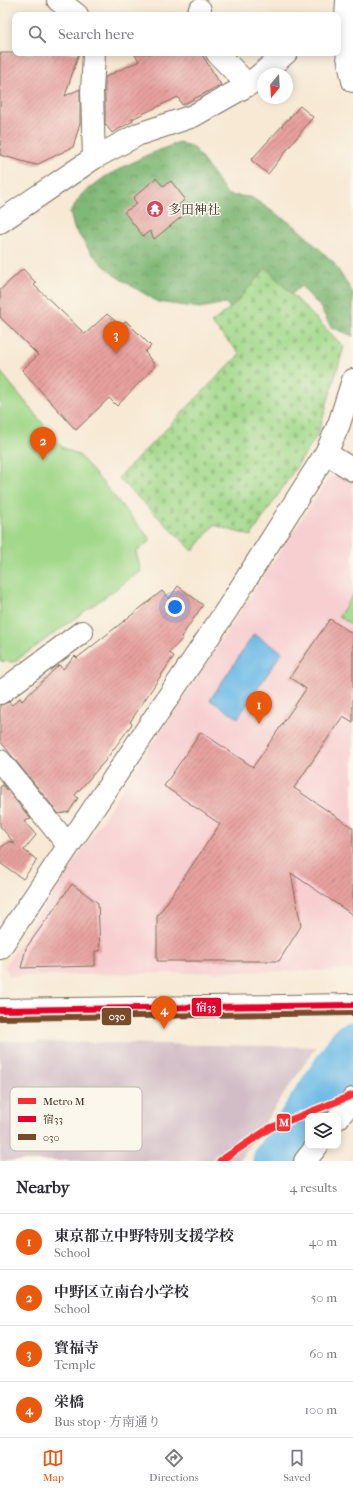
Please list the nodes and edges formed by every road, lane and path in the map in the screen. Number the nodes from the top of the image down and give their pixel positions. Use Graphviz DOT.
graph roads {
  1 [pos="58,0"];
  2 [pos="344,4"];
  3 [pos="73,12"];
  4 [pos="94,56"];
  5 [pos="220,56"];
  6 [pos="282,56"];
  7 [pos="353,81"];
  8 [pos="248,84"];
  9 [pos="94,158"];
  10 [pos="0,222"];
  11 [pos="353,380"];
  12 [pos="326,453"];
  13 [pos="353,470"];
  14 [pos="82,632"];
  15 [pos="0,693"];
  16 [pos="0,761"];
  17 [pos="68,845"];
  18 [pos="0,948"];
  19 [pos="353,1004"];
  20 [pos="0,1010"];
  21 [pos="353,1099"];
  22 [pos="341,1114"];
  23 [pos="315,1149"];
  24 [pos="305,1161"];
  1 -- 3 [label="street"];
  2 -- 7 [label="street"];
  4 -- 9 [label="street"];
  5 -- 8 [label="street"];
  6 -- 8 [label="street"];
  8 -- 9 [label="street"];
  9 -- 10 [label="street"];
  11 -- 12 [label="street"];
  12 -- 13 [label="street"];
  12 -- 17 [label="street"];
  14 -- 15 [label="street"];
  16 -- 17 [label="street"];
  17 -- 18 [label="street"];
  19 -- 20 [label="street"];
  21 -- 22 [label="street"];
  23 -- 24 [label="street"];
}
